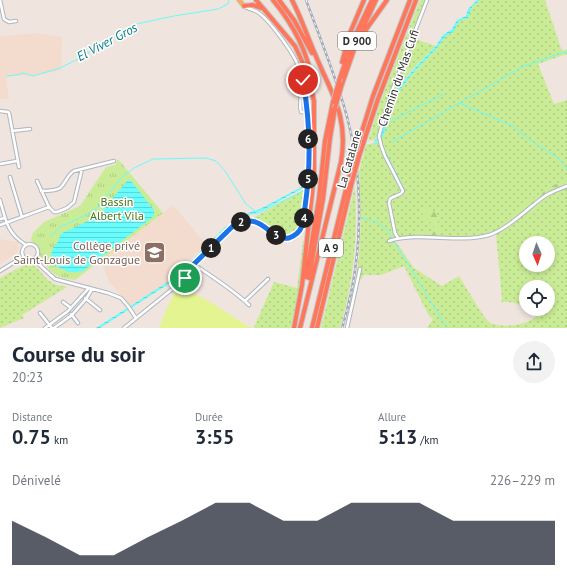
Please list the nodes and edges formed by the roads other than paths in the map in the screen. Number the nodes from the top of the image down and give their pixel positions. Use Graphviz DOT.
graph roads {
  1 [pos="0,0"];
  2 [pos="256,0"];
  3 [pos="273,0"];
  4 [pos="279,0"];
  5 [pos="292,0"];
  6 [pos="364,0"];
  7 [pos="372,0"];
  8 [pos="376,0"];
  9 [pos="387,0"];
  10 [pos="410,0"];
  11 [pos="416,0"];
  12 [pos="427,0"];
  13 [pos="240,1"];
  14 [pos="244,6"];
  15 [pos="268,15"];
  16 [pos="16,21"];
  17 [pos="341,76"];
  18 [pos="290,80"];
  19 [pos="333,100"];
  20 [pos="0,111"];
  21 [pos="306,112"];
  22 [pos="30,129"];
  23 [pos="12,131"];
  24 [pos="17,161"];
  25 [pos="114,161"];
  26 [pos="0,164"];
  27 [pos="19,167"];
  28 [pos="82,169"];
  29 [pos="314,172"];
  30 [pos="10,177"];
  31 [pos="37,181"];
  32 [pos="567,186"];
  33 [pos="41,191"];
  34 [pos="0,200"];
  35 [pos="49,207"];
  36 [pos="22,217"];
  37 [pos="5,218"];
  38 [pos="0,219"];
  39 [pos="7,223"];
  40 [pos="0,225"];
  41 [pos="398,238"];
  42 [pos="389,241"];
  43 [pos="25,246"];
  44 [pos="22,254"];
  45 [pos="37,256"];
  46 [pos="25,258"];
  47 [pos="33,259"];
  48 [pos="16,261"];
  49 [pos="194,264"];
  50 [pos="41,266"];
  51 [pos="360,269"];
  52 [pos="0,271"];
  53 [pos="268,279"];
  54 [pos="90,288"];
  55 [pos="82,296"];
  56 [pos="86,299"];
  57 [pos="245,301"];
  58 [pos="63,302"];
  59 [pos="249,305"];
  60 [pos="70,310"];
  61 [pos="100,310"];
  62 [pos="40,313"];
  63 [pos="72,315"];
  64 [pos="136,318"];
  65 [pos="78,323"];
  66 [pos="52,327"];
  67 [pos="128,327"];
  68 [pos="45,328"];
  69 [pos="124,328"];
  70 [pos="295,328"];
  71 [pos="300,328"];
  72 [pos="312,328"];
  73 [pos="317,328"];
  74 [pos="347,328"];
  1 -- 16 [label="street"];
  2 -- 15 [label="highway"];
  3 -- 29 [label="highway"];
  4 -- 19 [label="highway"];
  5 -- 19 [label="highway"];
  6 -- 17 [label="highway, D 900"];
  7 -- 17 [label="highway, D 900"];
  8 -- 17 [label="highway, D 900"];
  9 -- 17 [label="highway, D 900"];
  10 -- 72 [label="highway, La Catalane / A 9, bridge"];
  11 -- 73 [label="highway, La Catalane / A 9, bridge"];
  12 -- 41 [label="street, Chemin du Mas Cufi"];
  13 -- 14 [label="main road"];
  14 -- 15 [label="highway"];
  14 -- 21 [label="street"];
  15 -- 29 [label="highway"];
  17 -- 19 [label="highway, D 900, bridge"];
  17 -- 71 [label="highway, D 900, bridge"];
  18 -- 21 [label="street"];
  19 -- 70 [label="highway, D 900"];
  19 -- 71 [label="highway"];
  20 -- 23 [label="street"];
  21 -- 49 [label="street"];
  22 -- 23 [label="street"];
  23 -- 24 [label="street"];
  24 -- 26 [label="street"];
  24 -- 27 [label="street"];
  25 -- 28 [label="street"];
  28 -- 33 [label="street"];
  28 -- 35 [label="street"];
  29 -- 70 [label="highway"];
  30 -- 36 [label="street"];
  31 -- 33 [label="street"];
  32 -- 41 [label="street"];
  33 -- 35 [label="street"];
  34 -- 37 [label="street"];
  35 -- 36 [label="street"];
  36 -- 39 [label="street"];
  37 -- 38 [label="street"];
  37 -- 39 [label="street"];
  39 -- 40 [label="street"];
  39 -- 43 [label="street"];
  41 -- 42 [label="street"];
  43 -- 44 [label="street"];
  43 -- 45 [label="street"];
  44 -- 46 [label="street"];
  44 -- 48 [label="street"];
  45 -- 47 [label="street"];
  45 -- 50 [label="street"];
  46 -- 47 [label="street"];
  46 -- 48 [label="street"];
  47 -- 50 [label="street"];
  48 -- 52 [label="street"];
  49 -- 57 [label="street"];
  49 -- 64 [label="street"];
  50 -- 54 [label="street"];
  51 -- 74 [label="street"];
  53 -- 57 [label="street"];
  54 -- 55 [label="street"];
  54 -- 56 [label="street"];
  54 -- 64 [label="street"];
  55 -- 56 [label="street"];
  55 -- 60 [label="street"];
  56 -- 61 [label="street"];
  56 -- 63 [label="street"];
  57 -- 59 [label="street"];
  58 -- 60 [label="street"];
  60 -- 63 [label="street"];
  60 -- 66 [label="street"];
  62 -- 66 [label="street"];
  63 -- 65 [label="street"];
  63 -- 66 [label="street"];
  64 -- 67 [label="street"];
  66 -- 68 [label="street"];
  67 -- 69 [label="street"];
}
